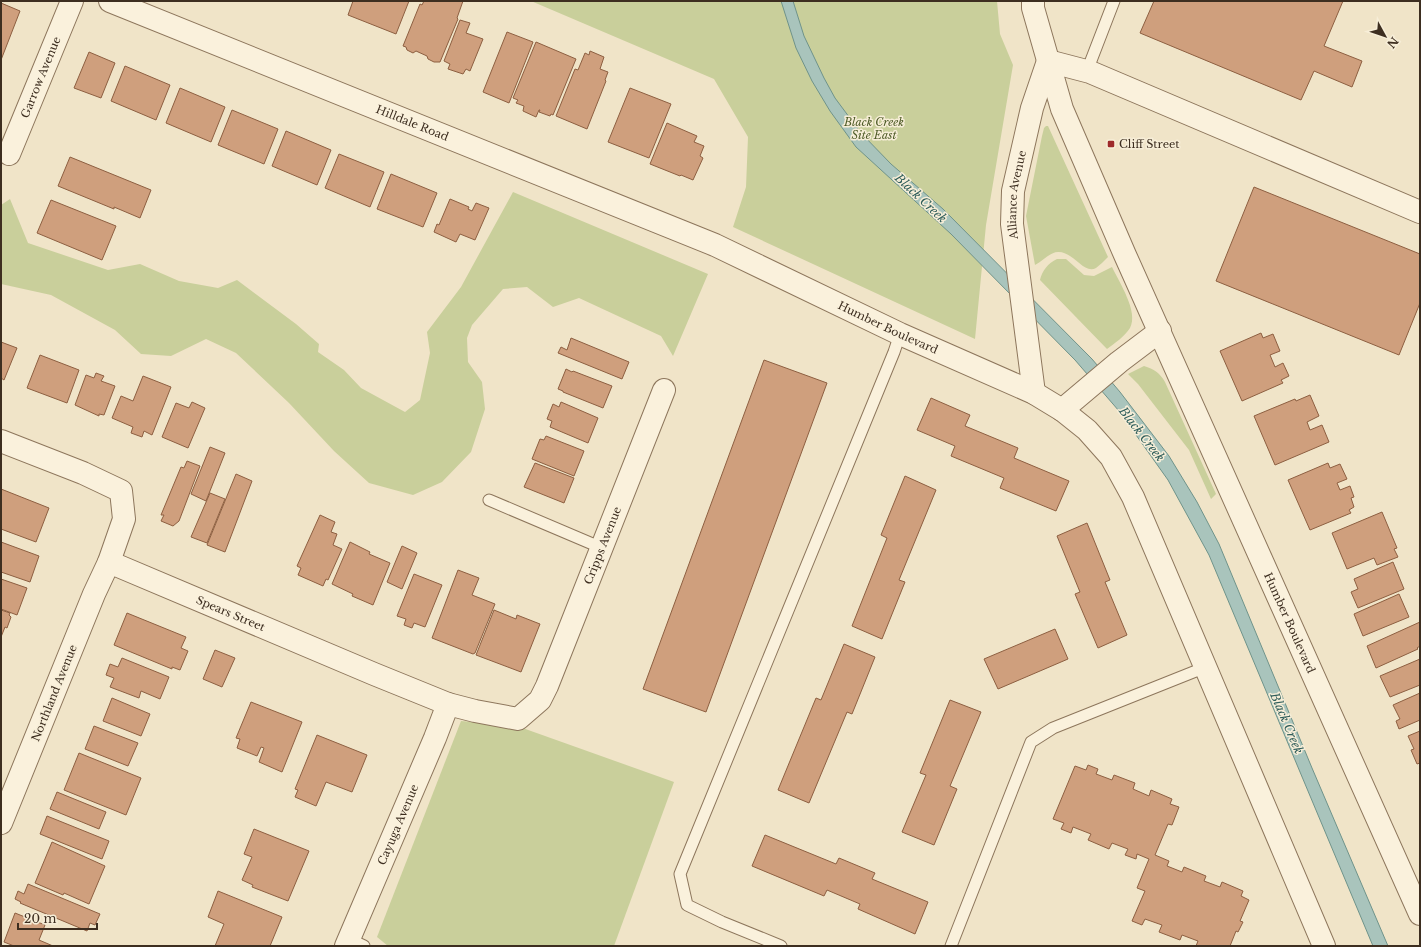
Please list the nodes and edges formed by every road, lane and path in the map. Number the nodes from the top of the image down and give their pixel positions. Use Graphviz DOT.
graph roads {
  1 [pos="72,1"];
  2 [pos="110,1"];
  3 [pos="1033,1"];
  4 [pos="1114,1"];
  5 [pos="1048,61"];
  6 [pos="1087,70"];
  7 [pos="10,154"];
  8 [pos="1420,212"];
  9 [pos="715,246"];
  10 [pos="1160,331"];
  11 [pos="900,334"];
  12 [pos="664,390"];
  13 [pos="1034,393"];
  14 [pos="1062,410"];
  15 [pos="1,441"];
  16 [pos="490,500"];
  17 [pos="602,548"];
  18 [pos="108,562"];
  19 [pos="1206,667"];
  20 [pos="540,700"];
  21 [pos="448,704"];
  22 [pos="1,823"];
  23 [pos="1420,914"];
  24 [pos="353,944"];
  25 [pos="781,946"];
  26 [pos="951,946"];
  27 [pos="1324,946"];
  1 -- 7 [label="street, Garrow Avenue"];
  2 -- 9 [label="street, Hilldale Road"];
  3 -- 5 [label="street"];
  4 -- 6 [label="lane"];
  5 -- 6 [label="street"];
  5 -- 10 [label="street, Humber Boulevard"];
  5 -- 13 [label="street, Alliance Avenue"];
  6 -- 8 [label="street"];
  9 -- 11 [label="street, Humber Boulevard"];
  10 -- 14 [label="street"];
  10 -- 23 [label="street, Humber Boulevard"];
  11 -- 13 [label="street, Humber Boulevard"];
  11 -- 25 [label="lane"];
  12 -- 17 [label="street, Cripps Avenue"];
  13 -- 14 [label="street, Humber Boulevard"];
  14 -- 19 [label="street, Humber Boulevard"];
  15 -- 18 [label="street"];
  16 -- 17 [label="lane"];
  17 -- 20 [label="street, Cripps Avenue"];
  18 -- 21 [label="street, Spears Street"];
  18 -- 22 [label="street, Northland Avenue"];
  19 -- 26 [label="lane"];
  19 -- 27 [label="street, Humber Boulevard"];
  20 -- 21 [label="street, Spears Street"];
  21 -- 24 [label="street, Cayuga Avenue"];
}
